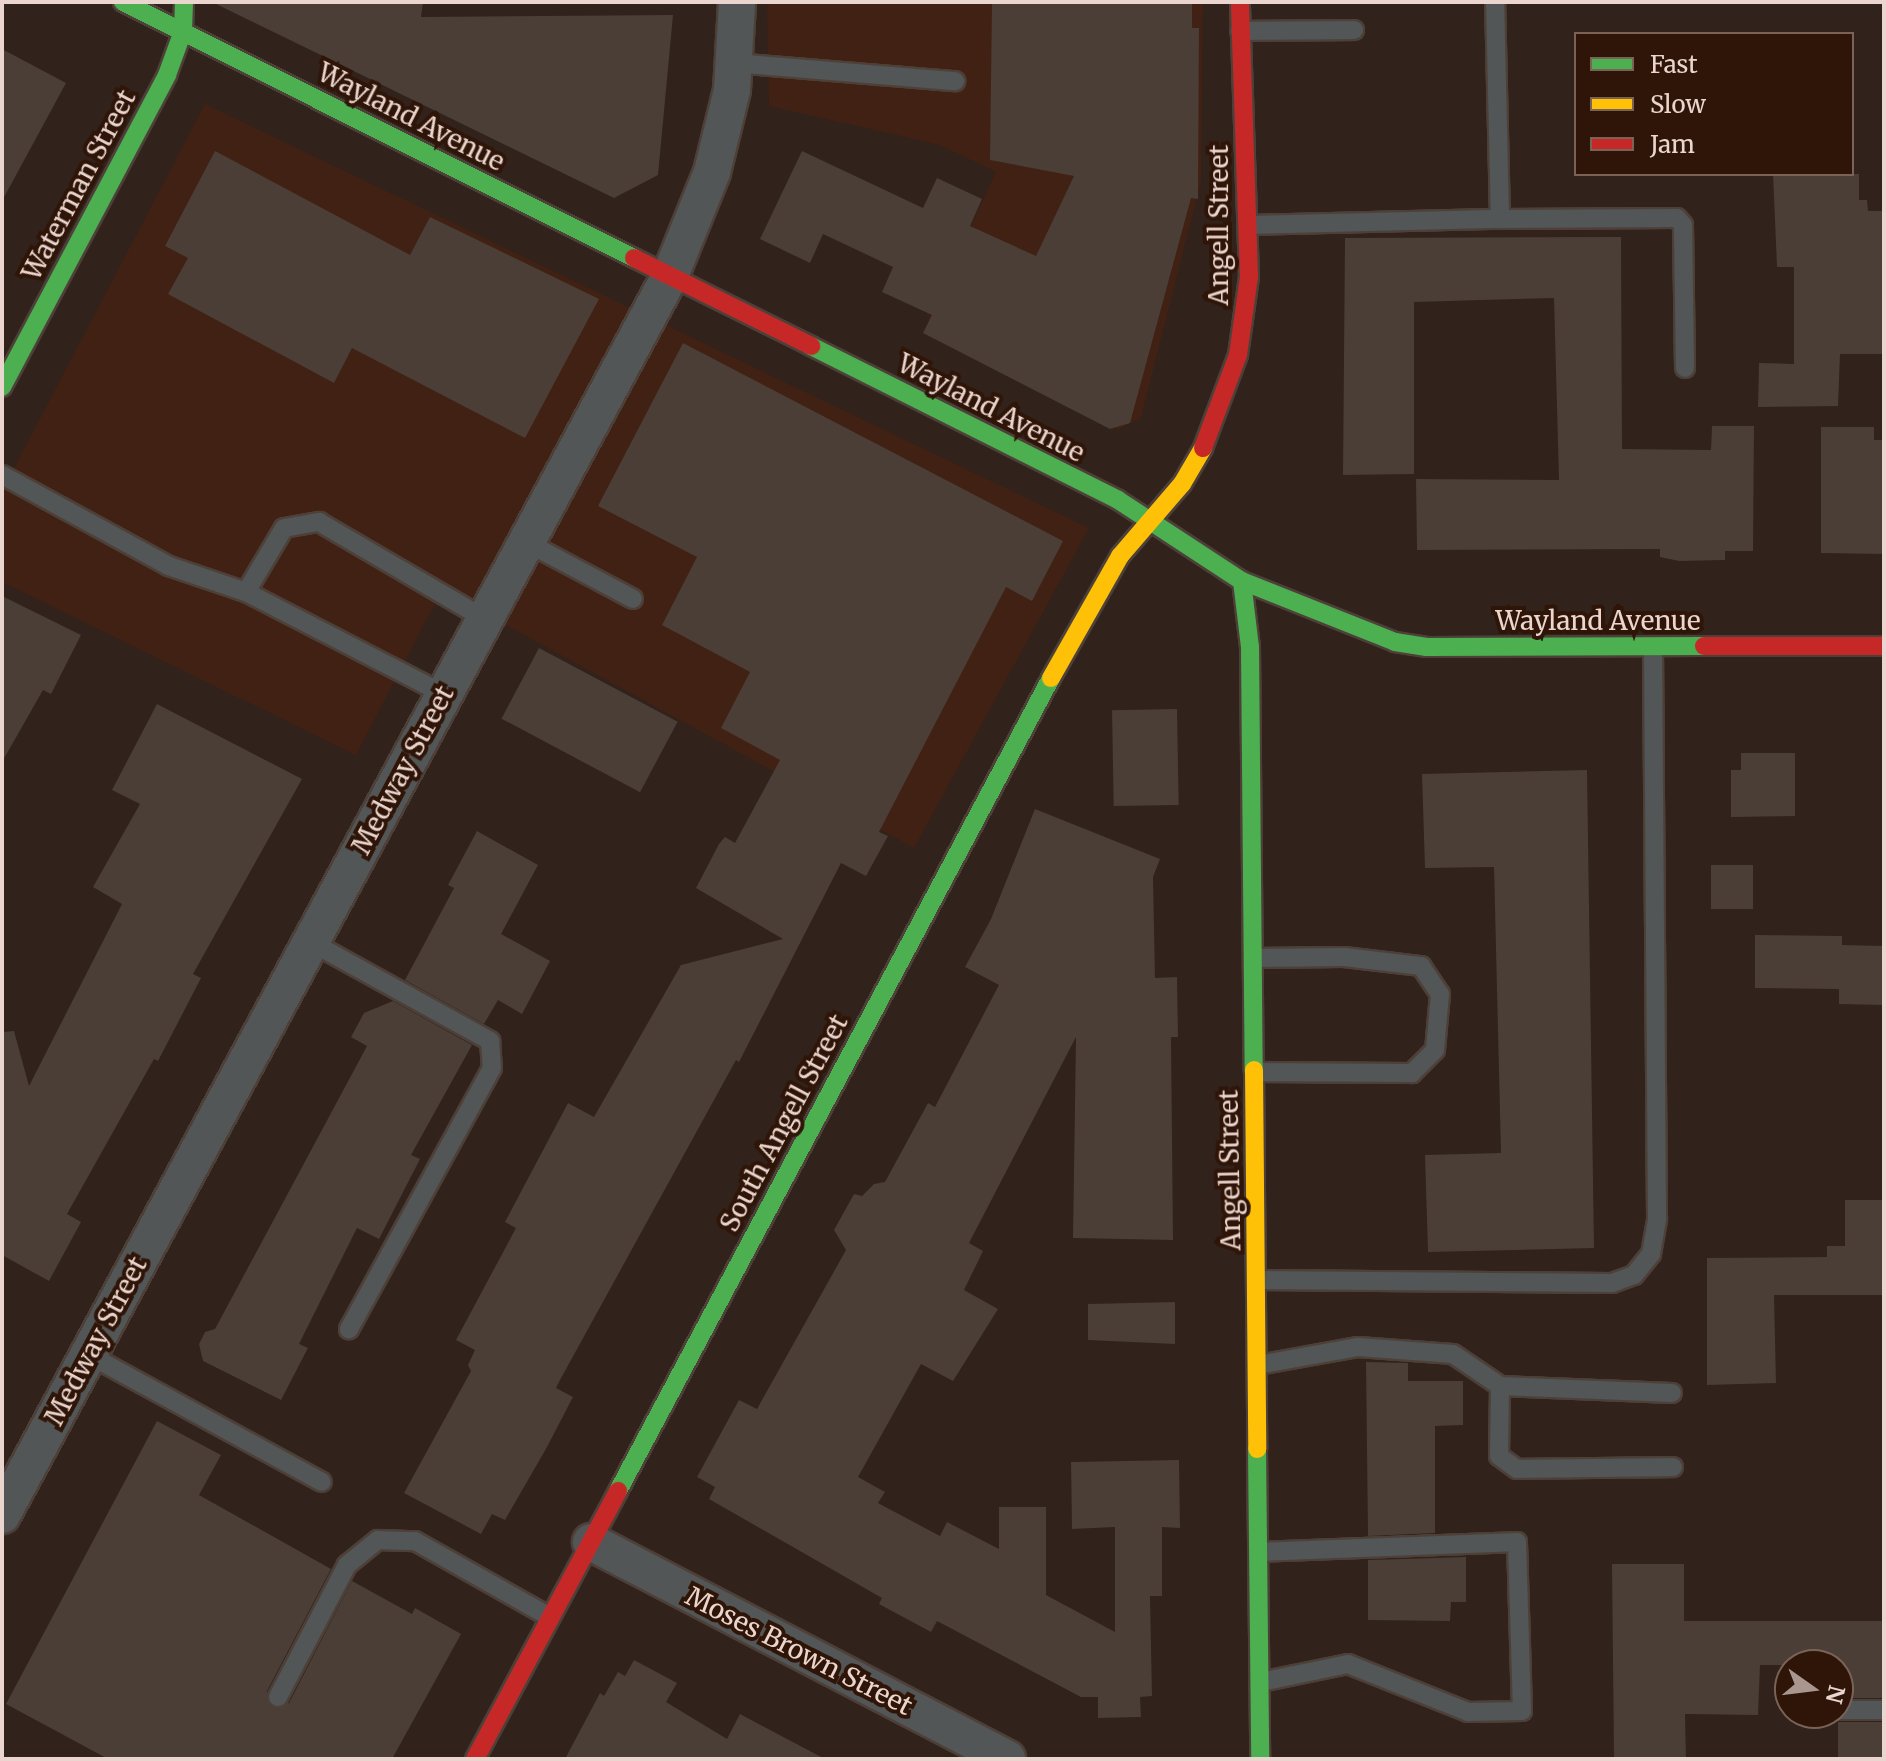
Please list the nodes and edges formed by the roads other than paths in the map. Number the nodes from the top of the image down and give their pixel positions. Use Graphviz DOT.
graph roads {
  1 [pos="123,2"];
  2 [pos="184,2"];
  3 [pos="737,2"];
  4 [pos="1240,2"];
  5 [pos="1495,2"];
  6 [pos="1354,30"];
  7 [pos="183,31"];
  8 [pos="1240,31"];
  9 [pos="734,63"];
  10 [pos="955,81"];
  11 [pos="1500,219"];
  12 [pos="1248,225"];
  13 [pos="670,276"];
  14 [pos="1685,368"];
  15 [pos="2,387"];
  16 [pos="2,475"];
  17 [pos="1153,520"];
  18 [pos="526,542"];
  19 [pos="1242,581"];
  20 [pos="246,592"];
  21 [pos="633,599"];
  22 [pos="485,619"];
  23 [pos="1884,646"];
  24 [pos="1653,647"];
  25 [pos="444,694"];
  26 [pos="311,942"];
  27 [pos="1253,958"];
  28 [pos="1255,1072"];
  29 [pos="1257,1280"];
  30 [pos="349,1329"];
  31 [pos="89,1355"];
  32 [pos="1258,1365"];
  33 [pos="1500,1386"];
  34 [pos="1672,1393"];
  35 [pos="1673,1467"];
  36 [pos="322,1482"];
  37 [pos="2,1515"];
  38 [pos="591,1542"];
  39 [pos="1259,1552"];
  40 [pos="550,1617"];
  41 [pos="1260,1682"];
  42 [pos="278,1697"];
  43 [pos="1854,1710"];
  44 [pos="1884,1710"];
  45 [pos="475,1759"];
  46 [pos="1007,1759"];
  47 [pos="1260,1759"];
  1 -- 7 [label="street, Wayland Avenue"];
  2 -- 7 [label="street, Waterman Street"];
  3 -- 9 [label="street, Medway Street"];
  4 -- 8 [label="street, Angell Street"];
  5 -- 11 [label="lane"];
  6 -- 8 [label="lane"];
  7 -- 13 [label="street, Wayland Avenue"];
  7 -- 15 [label="street, Waterman Street"];
  8 -- 12 [label="street, Angell Street"];
  9 -- 10 [label="lane"];
  9 -- 13 [label="street, Medway Street"];
  11 -- 12 [label="lane"];
  11 -- 14 [label="lane"];
  12 -- 17 [label="street, Angell Street"];
  13 -- 17 [label="street, Wayland Avenue"];
  13 -- 18 [label="street, Medway Street"];
  16 -- 20 [label="lane"];
  17 -- 19 [label="street, Wayland Avenue"];
  17 -- 38 [label="street, South Angell Street"];
  18 -- 21 [label="lane"];
  18 -- 22 [label="street, Medway Street"];
  19 -- 24 [label="street, Wayland Avenue"];
  19 -- 27 [label="street, Angell Street"];
  20 -- 22 [label="lane"];
  20 -- 25 [label="lane"];
  22 -- 25 [label="street, Medway Street"];
  23 -- 24 [label="street, Wayland Avenue"];
  24 -- 29 [label="lane"];
  25 -- 26 [label="street, Medway Street"];
  26 -- 30 [label="lane"];
  26 -- 31 [label="street, Medway Street"];
  27 -- 28 [label="street, Angell Street"];
  27 -- 28 [label="lane"];
  28 -- 29 [label="street, Angell Street"];
  29 -- 32 [label="street, Angell Street"];
  31 -- 36 [label="lane"];
  31 -- 37 [label="street, Medway Street"];
  32 -- 33 [label="lane"];
  32 -- 39 [label="street, Angell Street"];
  33 -- 34 [label="lane"];
  33 -- 35 [label="lane"];
  38 -- 40 [label="street, South Angell Street"];
  38 -- 46 [label="street, Moses Brown Street"];
  39 -- 41 [label="street, Angell Street"];
  39 -- 41 [label="lane"];
  40 -- 42 [label="lane"];
  40 -- 45 [label="street, South Angell Street"];
  41 -- 47 [label="street, Angell Street"];
  43 -- 44 [label="lane"];
}
